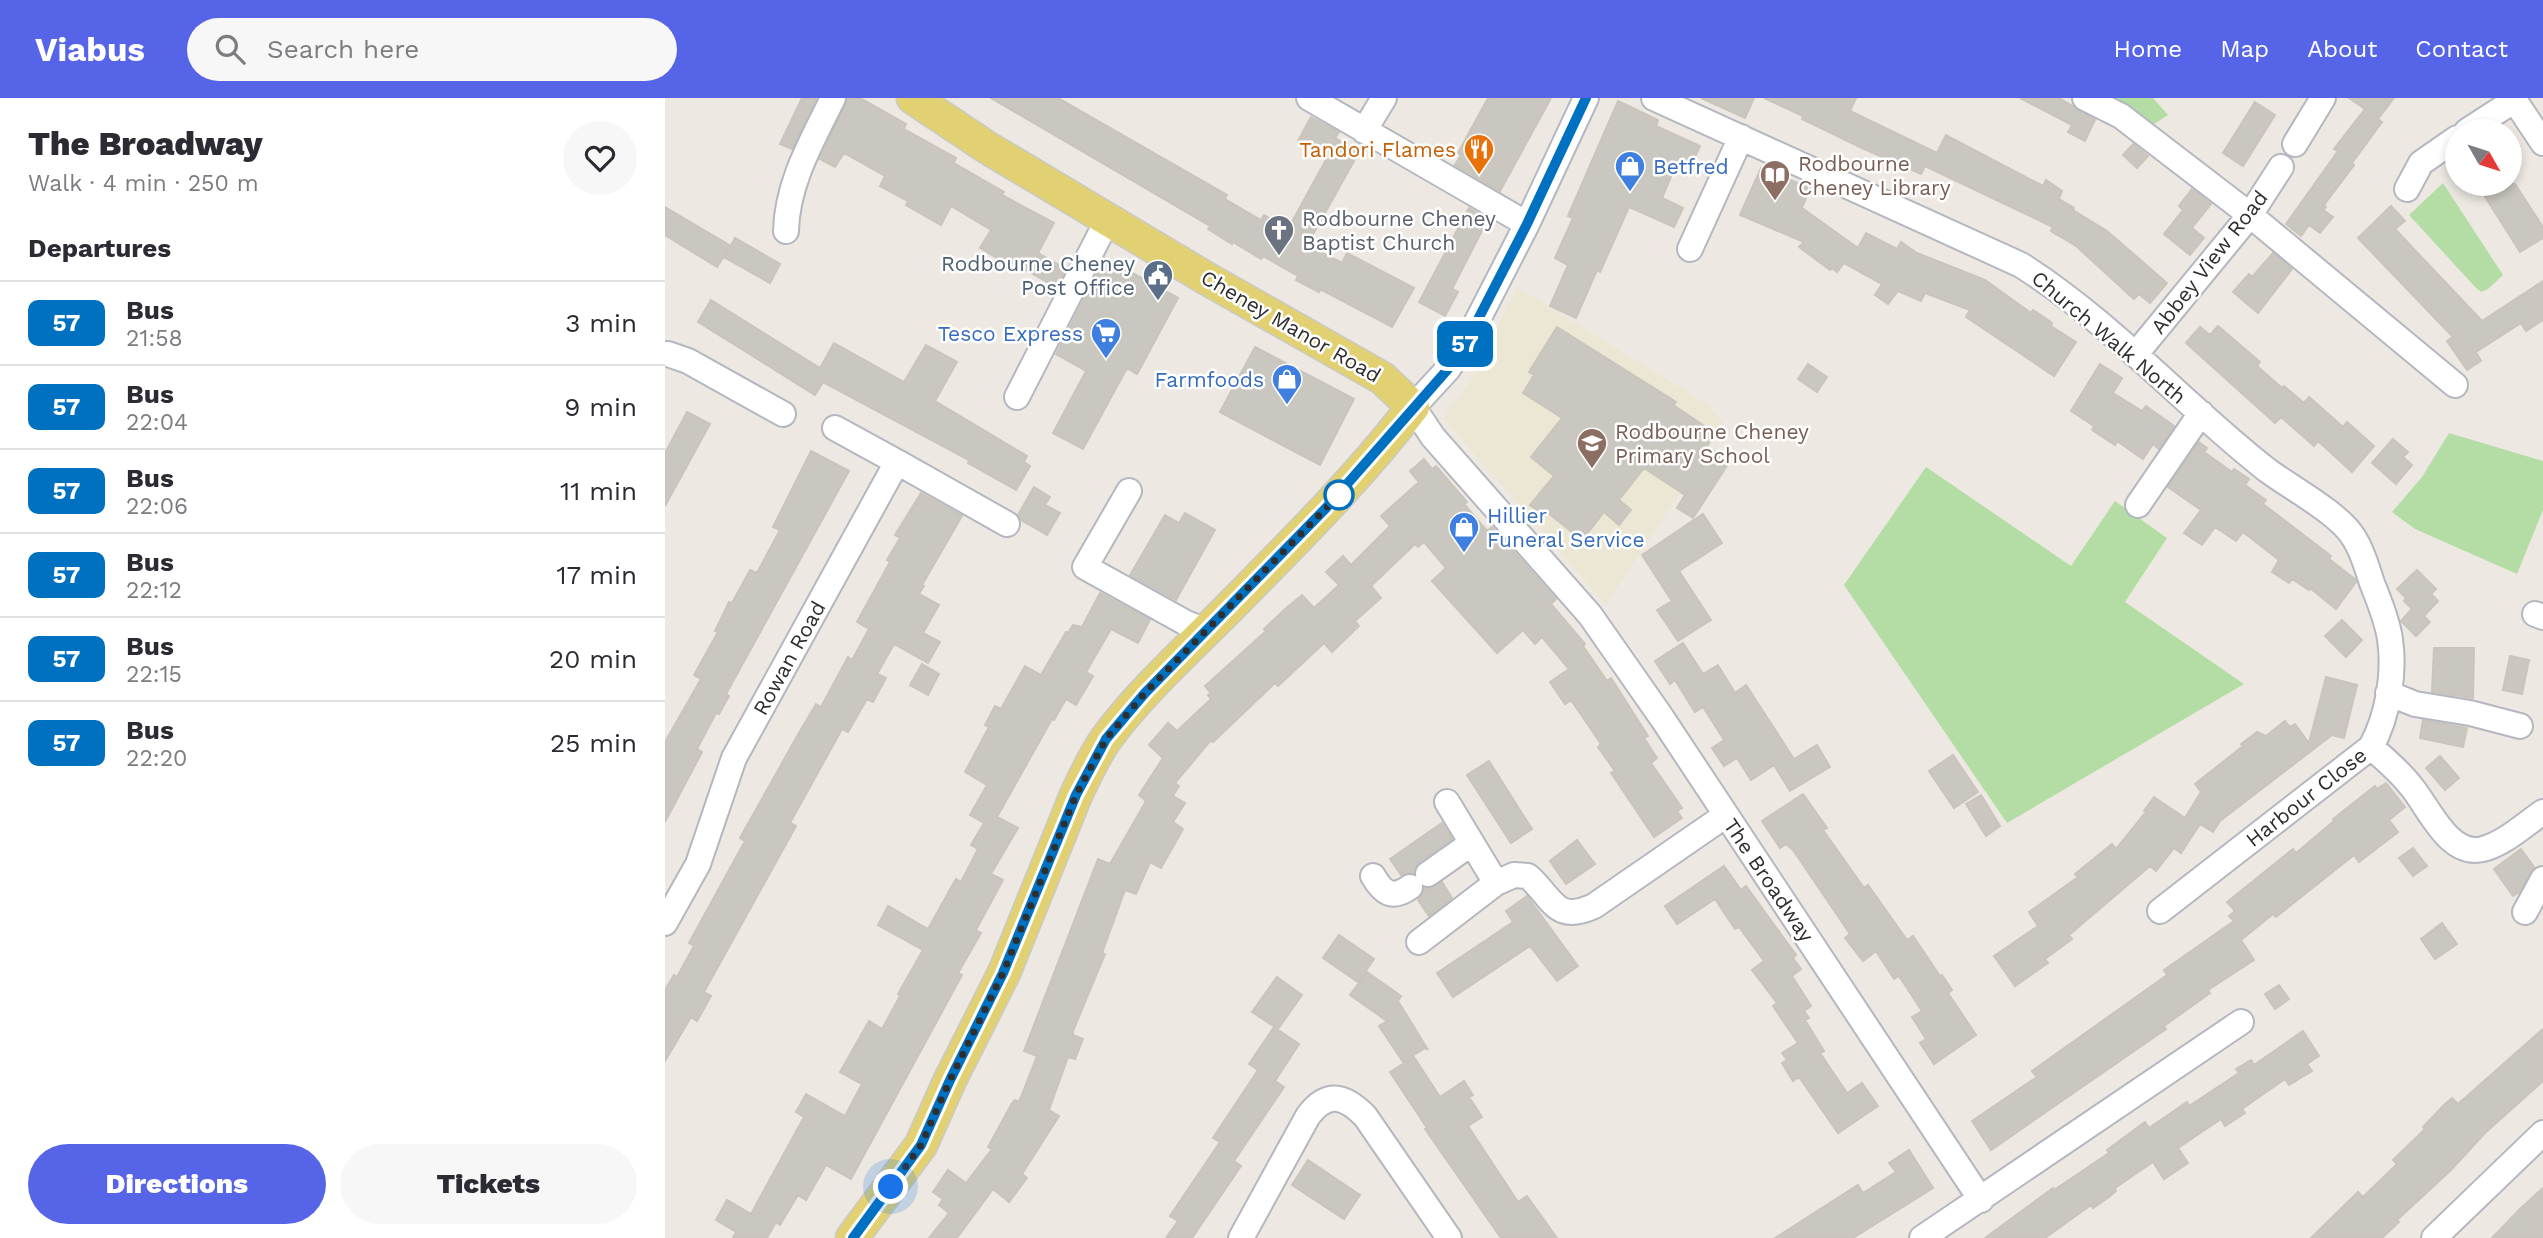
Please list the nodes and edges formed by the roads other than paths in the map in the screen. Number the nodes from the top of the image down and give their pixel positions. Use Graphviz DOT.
graph roads {
  1 [pos="833,98"];
  2 [pos="913,98"];
  3 [pos="1309,98"];
  4 [pos="1384,98"];
  5 [pos="1586,98"];
  6 [pos="1654,98"];
  7 [pos="2085,98"];
  8 [pos="2323,98"];
  9 [pos="2514,99"];
  10 [pos="2485,119"];
  11 [pos="1364,131"];
  12 [pos="1741,137"];
  13 [pos="2543,143"];
  14 [pos="2295,144"];
  15 [pos="2445,146"];
  16 [pos="2281,167"];
  17 [pos="2407,189"];
  18 [pos="2250,215"];
  19 [pos="1108,219"];
  20 [pos="1527,224"];
  21 [pos="786,231"];
  22 [pos="1690,250"];
  23 [pos="666,352"];
  24 [pos="2135,355"];
  25 [pos="2455,384"];
  26 [pos="1017,397"];
  27 [pos="1413,407"];
  28 [pos="2201,413"];
  29 [pos="783,414"];
  30 [pos="835,428"];
  31 [pos="897,462"];
  32 [pos="1129,491"];
  33 [pos="2139,505"];
  34 [pos="1007,524"];
  35 [pos="2348,530"];
  36 [pos="1206,631"];
  37 [pos="2388,693"];
  38 [pos="2520,726"];
  39 [pos="2371,747"];
  40 [pos="1447,802"];
  41 [pos="1726,815"];
  42 [pos="2542,815"];
  43 [pos="1472,843"];
  44 [pos="1373,876"];
  45 [pos="2543,879"];
  46 [pos="1486,891"];
  47 [pos="2160,911"];
  48 [pos="2525,912"];
  49 [pos="665,923"];
  50 [pos="1419,942"];
  51 [pos="2241,1022"];
  52 [pos="2543,1133"];
  53 [pos="1981,1200"];
  54 [pos="852,1238"];
  55 [pos="1241,1238"];
  56 [pos="1449,1238"];
  57 [pos="1922,1238"];
  58 [pos="2434,1238"];
  1 -- 21 [label="street"];
  2 -- 19 [label="main road, Cheney Manor Road"];
  3 -- 11 [label="street"];
  4 -- 11 [label="street"];
  5 -- 20 [label="street"];
  6 -- 12 [label="street, Church Walk North"];
  7 -- 18 [label="street"];
  8 -- 14 [label="street"];
  9 -- 10 [label="street"];
  9 -- 13 [label="street"];
  11 -- 20 [label="street"];
  12 -- 22 [label="street"];
  12 -- 24 [label="street, Church Walk North"];
  15 -- 17 [label="street"];
  16 -- 18 [label="street, Abbey View Road"];
  18 -- 24 [label="street, Abbey View Road"];
  18 -- 25 [label="street"];
  19 -- 26 [label="street"];
  19 -- 27 [label="main road, Cheney Manor Road"];
  20 -- 27 [label="street"];
  23 -- 29 [label="street"];
  24 -- 28 [label="street, Church Walk North"];
  27 -- 36 [label="main road"];
  27 -- 41 [label="street, The Broadway"];
  28 -- 33 [label="street"];
  28 -- 35 [label="street, Church Walk North"];
  30 -- 31 [label="street"];
  31 -- 34 [label="street"];
  31 -- 49 [label="street, Rowan Road"];
  32 -- 36 [label="street"];
  35 -- 37 [label="street, Harbour Close"];
  36 -- 54 [label="main road"];
  37 -- 38 [label="street"];
  37 -- 39 [label="street, Harbour Close"];
  39 -- 42 [label="street"];
  39 -- 47 [label="street, Harbour Close"];
  40 -- 43 [label="street"];
  41 -- 46 [label="street"];
  41 -- 53 [label="street, The Broadway"];
  43 -- 44 [label="street"];
  43 -- 46 [label="street"];
  45 -- 48 [label="street"];
  46 -- 50 [label="street"];
  51 -- 53 [label="street"];
  52 -- 58 [label="street"];
  53 -- 57 [label="street"];
  55 -- 56 [label="street"];
}
